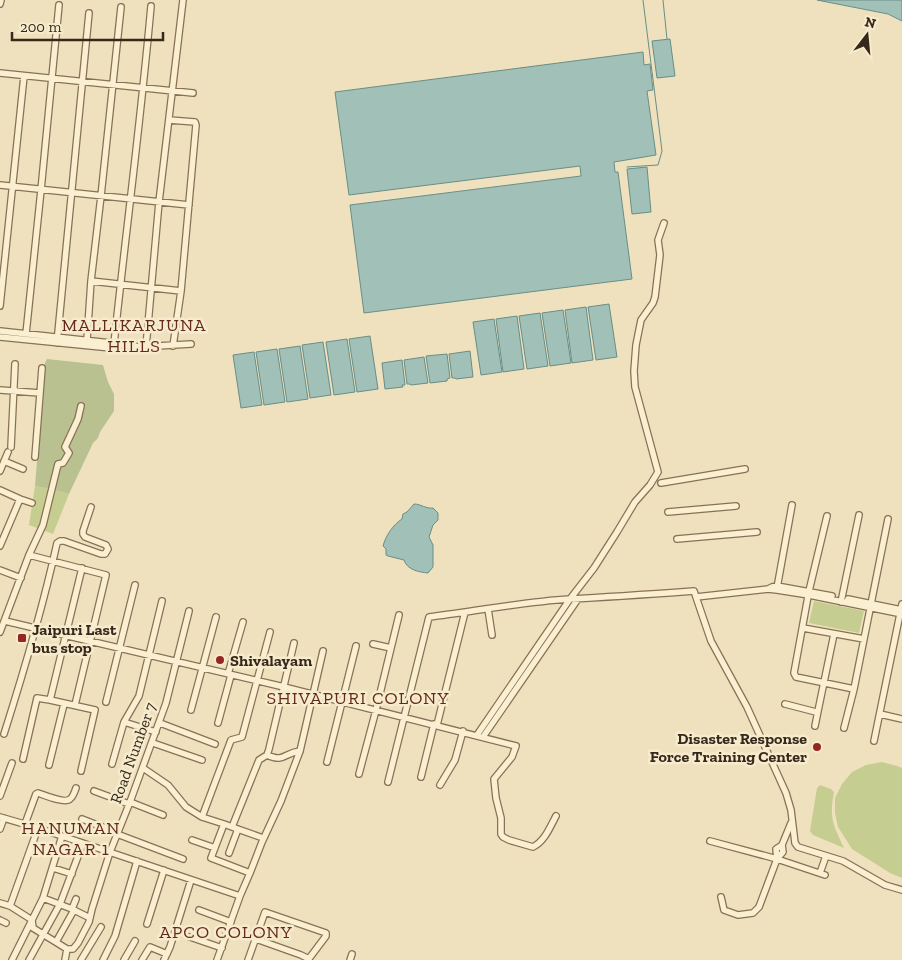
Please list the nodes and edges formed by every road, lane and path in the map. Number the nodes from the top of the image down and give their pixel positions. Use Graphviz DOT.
graph roads {
  1 [pos="1,0"];
  2 [pos="183,0"];
  3 [pos="0,4"];
  4 [pos="59,5"];
  5 [pos="151,6"];
  6 [pos="121,7"];
  7 [pos="89,13"];
  8 [pos="0,73"];
  9 [pos="24,76"];
  10 [pos="52,78"];
  11 [pos="82,82"];
  12 [pos="113,85"];
  13 [pos="144,88"];
  14 [pos="172,91"];
  15 [pos="193,93"];
  16 [pos="169,120"];
  17 [pos="0,185"];
  18 [pos="12,187"];
  19 [pos="41,190"];
  20 [pos="71,193"];
  21 [pos="102,196"];
  22 [pos="130,199"];
  23 [pos="159,202"];
  24 [pos="189,205"];
  25 [pos="664,223"];
  26 [pos="2,275"];
  27 [pos="91,281"];
  28 [pos="120,284"];
  29 [pos="151,288"];
  30 [pos="181,291"];
  31 [pos="0,306"];
  32 [pos="0,331"];
  33 [pos="26,334"];
  34 [pos="0,337"];
  35 [pos="57,340"];
  36 [pos="87,340"];
  37 [pos="114,344"];
  38 [pos="191,344"];
  39 [pos="173,346"];
  40 [pos="146,347"];
  41 [pos="16,364"];
  42 [pos="42,368"];
  43 [pos="0,390"];
  44 [pos="13,391"];
  45 [pos="40,394"];
  46 [pos="81,406"];
  47 [pos="35,457"];
  48 [pos="4,461"];
  49 [pos="23,469"];
  50 [pos="745,469"];
  51 [pos="0,471"];
  52 [pos="661,483"];
  53 [pos="0,490"];
  54 [pos="20,499"];
  55 [pos="32,502"];
  56 [pos="792,505"];
  57 [pos="736,506"];
  58 [pos="91,507"];
  59 [pos="668,512"];
  60 [pos="859,515"];
  61 [pos="827,516"];
  62 [pos="888,519"];
  63 [pos="757,532"];
  64 [pos="677,540"];
  65 [pos="0,546"];
  66 [pos="29,555"];
  67 [pos="53,560"];
  68 [pos="82,568"];
  69 [pos="0,570"];
  70 [pos="21,578"];
  71 [pos="135,585"];
  72 [pos="777,588"];
  73 [pos="809,593"];
  74 [pos="696,597"];
  75 [pos="570,599"];
  76 [pos="578,599"];
  77 [pos="841,600"];
  78 [pos="162,601"];
  79 [pos="870,606"];
  80 [pos="488,609"];
  81 [pos="901,610"];
  82 [pos="189,611"];
  83 [pos="465,612"];
  84 [pos="399,615"];
  85 [pos="216,617"];
  86 [pos="5,621"];
  87 [pos="243,622"];
  88 [pos="36,628"];
  89 [pos="803,628"];
  90 [pos="0,632"];
  91 [pos="270,632"];
  92 [pos="834,634"];
  93 [pos="65,635"];
  94 [pos="492,635"];
  95 [pos="864,640"];
  96 [pos="90,641"];
  97 [pos="294,643"];
  98 [pos="373,644"];
  99 [pos="356,646"];
  100 [pos="120,648"];
  101 [pos="391,648"];
  102 [pos="323,651"];
  103 [pos="148,655"];
  104 [pos="177,661"];
  105 [pos="203,668"];
  106 [pos="525,670"];
  107 [pos="230,675"];
  108 [pos="258,681"];
  109 [pos="824,682"];
  110 [pos="284,687"];
  111 [pos="854,688"];
  112 [pos="313,694"];
  113 [pos="50,700"];
  114 [pos="106,702"];
  115 [pos="342,702"];
  116 [pos="64,704"];
  117 [pos="785,704"];
  118 [pos="75,705"];
  119 [pos="191,710"];
  120 [pos="376,710"];
  121 [pos="818,711"];
  122 [pos="880,714"];
  123 [pos="404,717"];
  124 [pos="902,718"];
  125 [pos="124,722"];
  126 [pos="160,722"];
  127 [pos="218,723"];
  128 [pos="436,725"];
  129 [pos="814,726"];
  130 [pos="844,728"];
  131 [pos="156,732"];
  132 [pos="462,732"];
  133 [pos="4,734"];
  134 [pos="476,735"];
  135 [pos="483,737"];
  136 [pos="874,741"];
  137 [pos="152,742"];
  138 [pos="216,744"];
  139 [pos="300,751"];
  140 [pos="266,755"];
  141 [pos="23,759"];
  142 [pos="202,760"];
  143 [pos="327,762"];
  144 [pos="12,763"];
  145 [pos="112,764"];
  146 [pos="49,765"];
  147 [pos="143,768"];
  148 [pos="81,771"];
  149 [pos="360,774"];
  150 [pos="421,777"];
  151 [pos="388,782"];
  152 [pos="440,785"];
  153 [pos="76,788"];
  154 [pos="94,791"];
  155 [pos="0,796"];
  156 [pos="130,803"];
  157 [pos="163,815"];
  158 [pos="202,816"];
  159 [pos="556,816"];
  160 [pos="2,817"];
  161 [pos="82,819"];
  162 [pos="792,821"];
  163 [pos="25,824"];
  164 [pos="224,824"];
  165 [pos="38,828"];
  166 [pos="235,828"];
  167 [pos="0,829"];
  168 [pos="118,834"];
  169 [pos="62,836"];
  170 [pos="263,838"];
  171 [pos="192,840"];
  172 [pos="710,841"];
  173 [pos="83,843"];
  174 [pos="215,848"];
  175 [pos="110,852"];
  176 [pos="229,854"];
  177 [pos="826,856"];
  178 [pos="183,859"];
  179 [pos="777,859"];
  180 [pos="137,861"];
  181 [pos="53,868"];
  182 [pos="164,870"];
  183 [pos="250,873"];
  184 [pos="72,874"];
  185 [pos="191,880"];
  186 [pos="902,890"];
  187 [pos="240,896"];
  188 [pos="721,897"];
  189 [pos="43,898"];
  190 [pos="76,899"];
  191 [pos="0,903"];
  192 [pos="60,904"];
  193 [pos="10,906"];
  194 [pos="73,910"];
  195 [pos="199,910"];
  196 [pos="90,918"];
  197 [pos="32,920"];
  198 [pos="231,922"];
  199 [pos="147,924"];
  200 [pos="101,927"];
  201 [pos="43,934"];
  202 [pos="190,937"];
  203 [pos="256,938"];
  204 [pos="134,941"];
  205 [pos="56,942"];
  206 [pos="222,948"];
  207 [pos="67,949"];
  208 [pos="167,954"];
  209 [pos="12,960"];
  210 [pos="29,960"];
  211 [pos="65,960"];
  212 [pos="81,960"];
  213 [pos="103,960"];
  214 [pos="124,960"];
  215 [pos="142,960"];
  216 [pos="164,960"];
  217 [pos="219,960"];
  218 [pos="248,960"];
  219 [pos="308,960"];
  1 -- 3 [label="street"];
  2 -- 14 [label="street"];
  4 -- 10 [label="street"];
  5 -- 13 [label="street"];
  6 -- 12 [label="street"];
  7 -- 11 [label="street"];
  8 -- 9 [label="street"];
  9 -- 10 [label="street"];
  9 -- 18 [label="street"];
  10 -- 11 [label="street"];
  10 -- 19 [label="street"];
  11 -- 12 [label="street"];
  11 -- 20 [label="street"];
  12 -- 13 [label="street"];
  12 -- 21 [label="street"];
  13 -- 14 [label="street"];
  13 -- 22 [label="street"];
  14 -- 15 [label="street"];
  14 -- 16 [label="street"];
  16 -- 23 [label="street"];
  16 -- 24 [label="street"];
  17 -- 18 [label="street"];
  18 -- 19 [label="street"];
  18 -- 26 [label="street"];
  19 -- 20 [label="street"];
  19 -- 33 [label="street"];
  20 -- 21 [label="street"];
  20 -- 35 [label="street"];
  21 -- 22 [label="street"];
  21 -- 27 [label="street"];
  22 -- 23 [label="street"];
  22 -- 28 [label="street"];
  23 -- 24 [label="street"];
  23 -- 29 [label="street"];
  24 -- 30 [label="street"];
  25 -- 75 [label="street"];
  26 -- 31 [label="street"];
  27 -- 28 [label="street"];
  27 -- 36 [label="street"];
  28 -- 29 [label="street"];
  28 -- 37 [label="street"];
  29 -- 30 [label="street"];
  29 -- 40 [label="street"];
  30 -- 39 [label="street"];
  32 -- 33 [label="street"];
  33 -- 35 [label="street"];
  34 -- 35 [label="street"];
  35 -- 36 [label="street"];
  35 -- 37 [label="street"];
  36 -- 37 [label="street"];
  37 -- 40 [label="street"];
  38 -- 39 [label="street"];
  39 -- 40 [label="street"];
  41 -- 44 [label="street"];
  42 -- 45 [label="street"];
  43 -- 44 [label="street"];
  44 -- 45 [label="street"];
  44 -- 48 [label="street"];
  45 -- 47 [label="street"];
  46 -- 66 [label="street"];
  48 -- 49 [label="street"];
  48 -- 51 [label="street"];
  50 -- 52 [label="street"];
  53 -- 54 [label="street"];
  54 -- 55 [label="street"];
  54 -- 65 [label="street"];
  56 -- 72 [label="street"];
  57 -- 59 [label="street"];
  58 -- 67 [label="street"];
  60 -- 77 [label="street"];
  61 -- 73 [label="street"];
  62 -- 79 [label="street"];
  63 -- 64 [label="street"];
  66 -- 67 [label="street"];
  66 -- 70 [label="street"];
  67 -- 68 [label="street"];
  67 -- 88 [label="street"];
  68 -- 93 [label="street"];
  68 -- 96 [label="street"];
  69 -- 70 [label="street"];
  70 -- 86 [label="street"];
  71 -- 100 [label="street"];
  72 -- 73 [label="street"];
  72 -- 74 [label="street"];
  73 -- 77 [label="street"];
  73 -- 89 [label="street"];
  74 -- 76 [label="street"];
  74 -- 162 [label="street"];
  75 -- 76 [label="street"];
  75 -- 80 [label="street"];
  75 -- 106 [label="street"];
  76 -- 106 [label="street"];
  77 -- 79 [label="street"];
  78 -- 103 [label="street"];
  79 -- 81 [label="street"];
  79 -- 95 [label="street"];
  80 -- 83 [label="street"];
  80 -- 94 [label="street"];
  81 -- 122 [label="street"];
  82 -- 104 [label="street, Road Number 7"];
  83 -- 123 [label="street"];
  83 -- 128 [label="street"];
  84 -- 101 [label="street"];
  85 -- 105 [label="street"];
  86 -- 88 [label="street"];
  86 -- 90 [label="street"];
  87 -- 107 [label="street"];
  88 -- 93 [label="street"];
  88 -- 133 [label="street"];
  89 -- 92 [label="street"];
  89 -- 109 [label="street"];
  91 -- 108 [label="street"];
  92 -- 95 [label="street"];
  92 -- 109 [label="street"];
  93 -- 96 [label="street"];
  93 -- 113 [label="street"];
  95 -- 111 [label="street"];
  96 -- 100 [label="street"];
  96 -- 118 [label="street"];
  97 -- 110 [label="street"];
  98 -- 101 [label="street"];
  99 -- 115 [label="street"];
  100 -- 103 [label="street"];
  100 -- 114 [label="street"];
  101 -- 120 [label="street"];
  102 -- 112 [label="street"];
  103 -- 104 [label="street"];
  103 -- 125 [label="street"];
  104 -- 105 [label="street"];
  104 -- 126 [label="street, Road Number 7"];
  105 -- 107 [label="street"];
  105 -- 119 [label="street"];
  106 -- 134 [label="street"];
  106 -- 135 [label="street"];
  107 -- 108 [label="street"];
  107 -- 127 [label="street"];
  108 -- 110 [label="street"];
  108 -- 158 [label="street"];
  109 -- 111 [label="street"];
  109 -- 121 [label="street"];
  110 -- 112 [label="street"];
  110 -- 140 [label="street"];
  111 -- 130 [label="street"];
  112 -- 115 [label="street"];
  112 -- 139 [label="street"];
  113 -- 116 [label="street"];
  113 -- 141 [label="street"];
  115 -- 120 [label="street"];
  115 -- 143 [label="street"];
  116 -- 118 [label="street"];
  116 -- 146 [label="street"];
  117 -- 121 [label="street"];
  118 -- 148 [label="street"];
  120 -- 123 [label="street"];
  120 -- 149 [label="street"];
  121 -- 129 [label="street"];
  122 -- 124 [label="street"];
  122 -- 136 [label="street"];
  123 -- 128 [label="street"];
  123 -- 151 [label="street"];
  125 -- 131 [label="street"];
  125 -- 145 [label="street"];
  126 -- 131 [label="street, Road Number 7"];
  126 -- 138 [label="street"];
  128 -- 132 [label="street"];
  128 -- 150 [label="street"];
  131 -- 137 [label="street, Road Number 7"];
  132 -- 134 [label="street"];
  132 -- 152 [label="street"];
  134 -- 135 [label="street"];
  135 -- 159 [label="street"];
  137 -- 142 [label="street"];
  137 -- 147 [label="street, Road Number 7"];
  139 -- 140 [label="street"];
  139 -- 170 [label="street"];
  140 -- 166 [label="street"];
  144 -- 155 [label="street"];
  147 -- 156 [label="street, Road Number 7"];
  147 -- 158 [label="street"];
  153 -- 163 [label="street"];
  154 -- 156 [label="street"];
  156 -- 157 [label="street"];
  156 -- 168 [label="street, Road Number 7"];
  158 -- 164 [label="street"];
  160 -- 163 [label="street"];
  160 -- 167 [label="street"];
  161 -- 168 [label="street"];
  162 -- 177 [label="street"];
  162 -- 179 [label="street"];
  163 -- 165 [label="street"];
  164 -- 166 [label="street"];
  164 -- 174 [label="street"];
  165 -- 169 [label="street"];
  165 -- 193 [label="street"];
  166 -- 170 [label="street"];
  166 -- 176 [label="street"];
  168 -- 175 [label="street, Road Number 7"];
  168 -- 178 [label="street"];
  169 -- 173 [label="street"];
  169 -- 181 [label="street"];
  170 -- 183 [label="street"];
  171 -- 174 [label="street"];
  172 -- 179 [label="street"];
  173 -- 175 [label="street"];
  173 -- 184 [label="street"];
  174 -- 183 [label="street"];
  175 -- 180 [label="street"];
  175 -- 196 [label="street, Road Number 7"];
  177 -- 179 [label="street"];
  177 -- 186 [label="street"];
  179 -- 188 [label="street"];
  180 -- 182 [label="street"];
  180 -- 213 [label="street"];
  181 -- 184 [label="street"];
  181 -- 189 [label="street"];
  182 -- 185 [label="street"];
  182 -- 199 [label="street"];
  183 -- 187 [label="street"];
  184 -- 192 [label="street"];
  185 -- 187 [label="street"];
  185 -- 208 [label="street"];
  187 -- 198 [label="street"];
  189 -- 192 [label="street"];
  189 -- 197 [label="street"];
  190 -- 194 [label="street"];
  191 -- 193 [label="street"];
  192 -- 194 [label="street"];
  192 -- 201 [label="street"];
  193 -- 197 [label="street"];
  194 -- 196 [label="street"];
  194 -- 205 [label="street"];
  195 -- 198 [label="street"];
  196 -- 207 [label="street, Road Number 7"];
  197 -- 201 [label="street"];
  197 -- 209 [label="street"];
  198 -- 206 [label="street"];
  200 -- 212 [label="street"];
  201 -- 205 [label="street"];
  201 -- 210 [label="street"];
  202 -- 206 [label="street"];
  203 -- 218 [label="street"];
  203 -- 219 [label="street"];
  203 -- 219 [label="street"];
  204 -- 214 [label="street"];
  205 -- 207 [label="street"];
  206 -- 217 [label="street"];
  207 -- 211 [label="street"];
  208 -- 215 [label="street"];
  208 -- 216 [label="street"];
}
